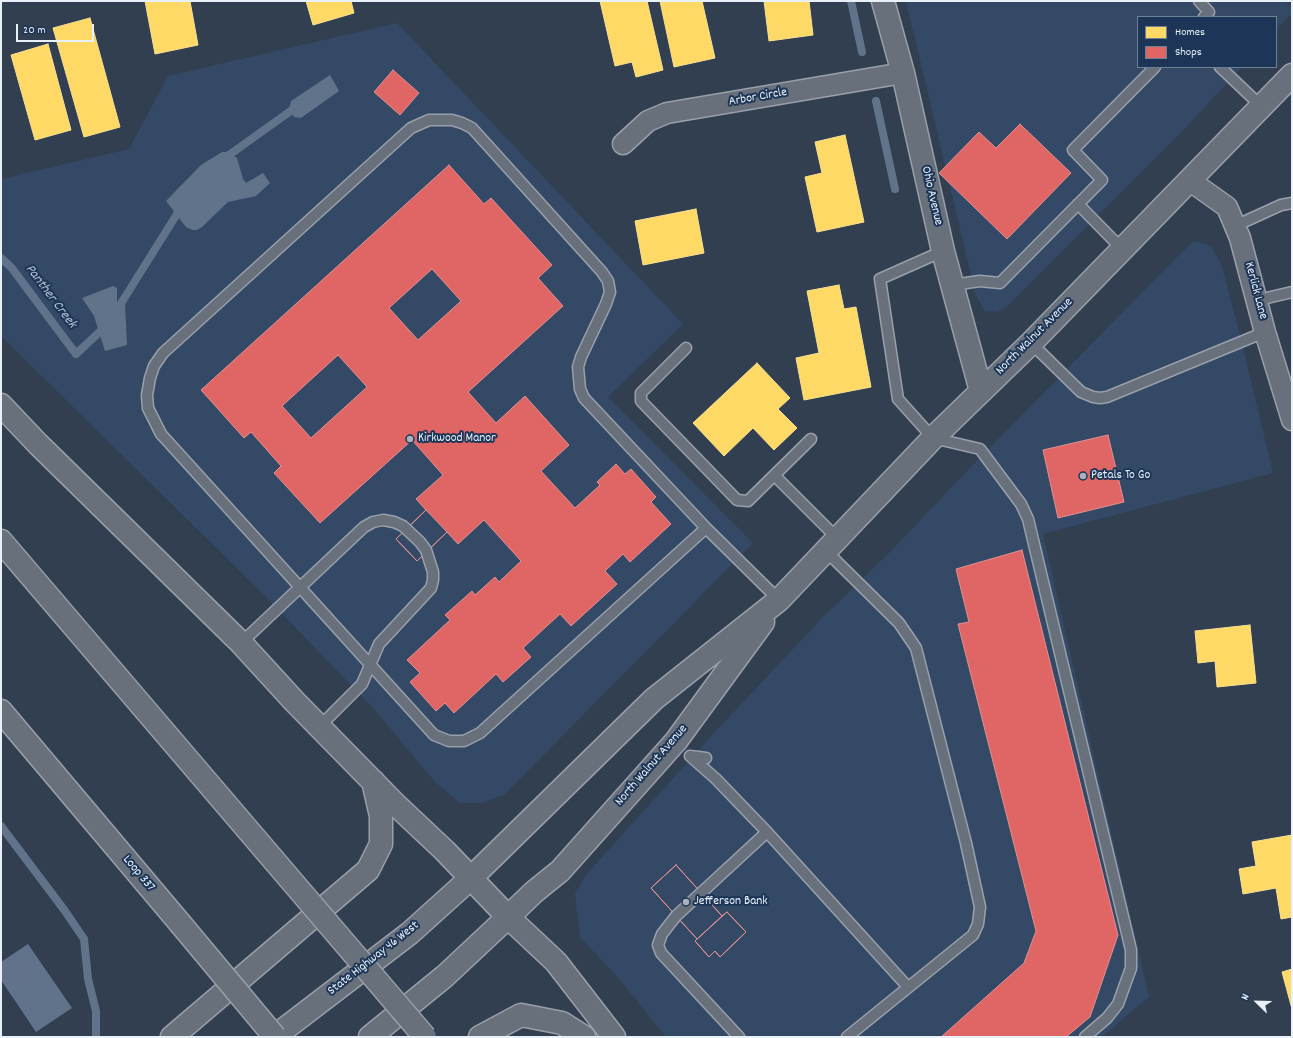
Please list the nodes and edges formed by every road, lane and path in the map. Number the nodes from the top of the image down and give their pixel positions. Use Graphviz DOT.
graph roads {
  1 [pos="884,1"];
  2 [pos="1199,1"];
  3 [pos="1205,16"];
  4 [pos="1154,68"];
  5 [pos="1221,68"];
  6 [pos="903,73"];
  7 [pos="1292,75"];
  8 [pos="1261,106"];
  9 [pos="623,144"];
  10 [pos="1190,180"];
  11 [pos="1292,203"];
  12 [pos="1078,204"];
  13 [pos="1235,226"];
  14 [pos="1122,249"];
  15 [pos="943,252"];
  16 [pos="952,285"];
  17 [pos="1292,292"];
  18 [pos="1258,300"];
  19 [pos="1265,332"];
  20 [pos="1031,342"];
  21 [pos="686,348"];
  22 [pos="981,391"];
  23 [pos="1,405"];
  24 [pos="1292,420"];
  25 [pos="934,438"];
  26 [pos="811,439"];
  27 [pos="775,476"];
  28 [pos="706,528"];
  29 [pos="1,541"];
  30 [pos="832,545"];
  31 [pos="301,588"];
  32 [pos="779,600"];
  33 [pos="241,644"];
  34 [pos="370,664"];
  35 [pos="1,711"];
  36 [pos="320,726"];
  37 [pos="706,758"];
  38 [pos="372,780"];
  39 [pos="766,832"];
  40 [pos="471,878"];
  41 [pos="508,917"];
  42 [pos="907,986"];
  43 [pos="172,1037"];
  44 [pos="274,1037"];
  45 [pos="370,1037"];
  46 [pos="425,1037"];
  47 [pos="480,1037"];
  48 [pos="584,1037"];
  49 [pos="614,1037"];
  50 [pos="739,1037"];
  51 [pos="847,1037"];
  52 [pos="1085,1037"];
  1 -- 6 [label="main road, Ohio Avenue"];
  2 -- 3 [label="lane"];
  4 -- 12 [label="lane"];
  5 -- 8 [label="lane"];
  6 -- 9 [label="street, Arbor Circle"];
  6 -- 15 [label="main road, Ohio Avenue"];
  7 -- 8 [label="main road, North Walnut Avenue"];
  8 -- 10 [label="main road, North Walnut Avenue"];
  10 -- 13 [label="street, Kerlick Lane"];
  10 -- 14 [label="main road, North Walnut Avenue"];
  11 -- 13 [label="lane"];
  12 -- 14 [label="lane"];
  12 -- 16 [label="lane"];
  13 -- 18 [label="street, Kerlick Lane"];
  14 -- 20 [label="main road, North Walnut Avenue"];
  15 -- 16 [label="main road, Ohio Avenue"];
  15 -- 25 [label="lane"];
  16 -- 22 [label="main road, Ohio Avenue"];
  17 -- 18 [label="lane"];
  18 -- 19 [label="street, Kerlick Lane"];
  19 -- 20 [label="lane"];
  19 -- 24 [label="street, Kerlick Lane"];
  20 -- 22 [label="main road, North Walnut Avenue"];
  21 -- 27 [label="lane"];
  22 -- 25 [label="main road, North Walnut Avenue"];
  23 -- 33 [label="main road"];
  25 -- 30 [label="main road, North Walnut Avenue"];
  25 -- 52 [label="lane"];
  26 -- 27 [label="lane"];
  27 -- 30 [label="lane"];
  28 -- 31 [label="lane"];
  28 -- 32 [label="lane"];
  28 -- 34 [label="lane"];
  29 -- 46 [label="main road, bridge"];
  30 -- 32 [label="main road, North Walnut Avenue"];
  30 -- 42 [label="lane"];
  31 -- 33 [label="lane"];
  31 -- 34 [label="lane"];
  31 -- 34 [label="lane"];
  32 -- 40 [label="main road, North Walnut Avenue"];
  32 -- 41 [label="main road, North Walnut Avenue"];
  33 -- 36 [label="main road"];
  34 -- 36 [label="lane"];
  35 -- 44 [label="main road, Loop 337, bridge"];
  36 -- 38 [label="main road"];
  37 -- 39 [label="lane"];
  38 -- 40 [label="main road"];
  38 -- 43 [label="main road"];
  39 -- 42 [label="lane"];
  39 -- 50 [label="lane"];
  40 -- 41 [label="main road"];
  40 -- 44 [label="main road, State Highway 46 West"];
  41 -- 45 [label="main road"];
  41 -- 49 [label="main road"];
  42 -- 51 [label="lane"];
  47 -- 48 [label="main road"];
}
